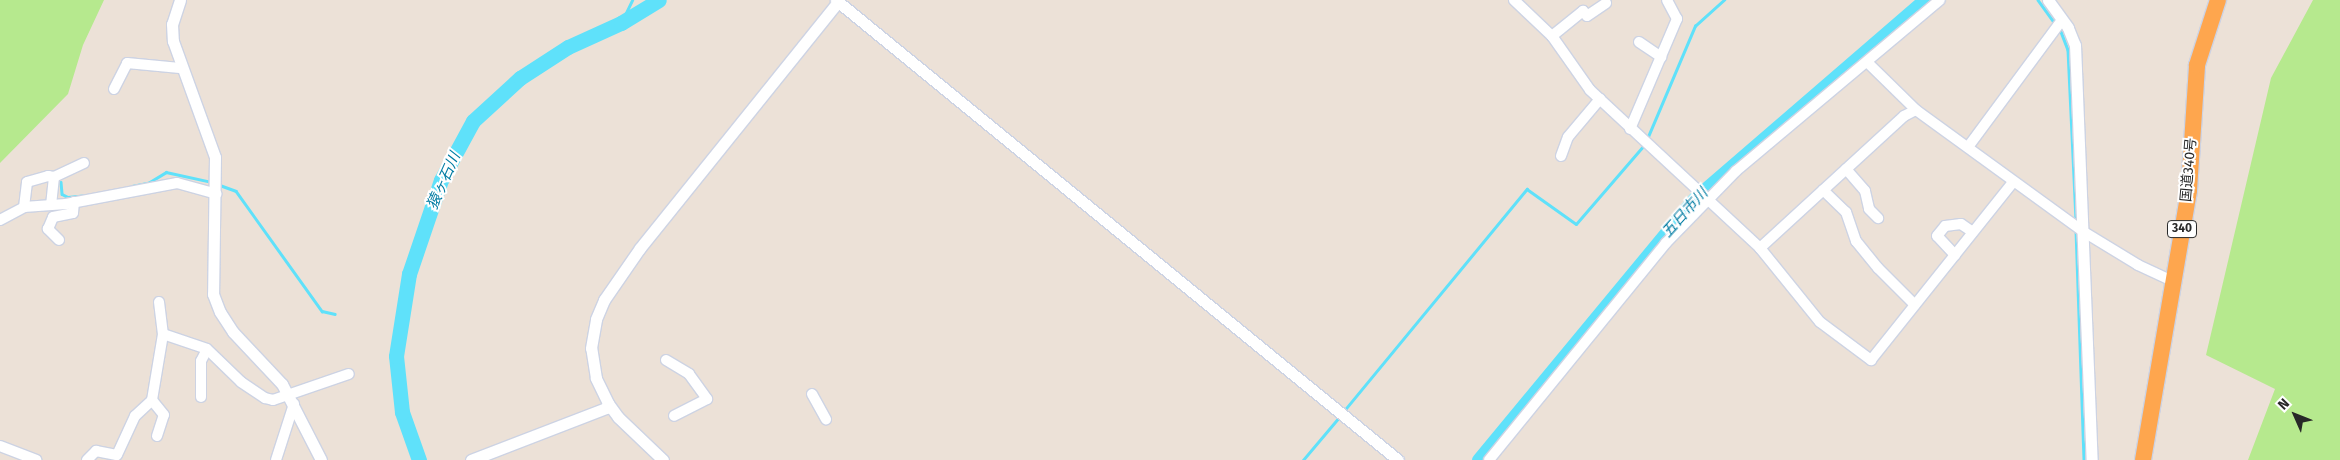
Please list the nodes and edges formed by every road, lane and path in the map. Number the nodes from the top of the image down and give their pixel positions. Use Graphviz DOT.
graph roads {
  1 [pos="180,0"];
  2 [pos="1514,0"];
  3 [pos="1667,0"];
  4 [pos="1940,0"];
  5 [pos="2048,0"];
  6 [pos="2218,0"];
  7 [pos="836,2"];
  8 [pos="1606,3"];
  9 [pos="2062,20"];
  10 [pos="1552,36"];
  11 [pos="1639,42"];
  12 [pos="1661,57"];
  13 [pos="1867,62"];
  14 [pos="180,68"];
  15 [pos="114,89"];
  16 [pos="1600,99"];
  17 [pos="1916,110"];
  18 [pos="1630,129"];
  19 [pos="1968,148"];
  20 [pos="1561,156"];
  21 [pos="84,163"];
  22 [pos="1846,169"];
  23 [pos="54,177"];
  24 [pos="2013,182"];
  25 [pos="1823,190"];
  26 [pos="217,194"];
  27 [pos="1706,199"];
  28 [pos="74,202"];
  29 [pos="50,206"];
  30 [pos="24,207"];
  31 [pos="1878,218"];
  32 [pos="0,219"];
  33 [pos="1973,232"];
  34 [pos="2084,232"];
  35 [pos="59,240"];
  36 [pos="1760,248"];
  37 [pos="1955,255"];
  38 [pos="2173,281"];
  39 [pos="158,302"];
  40 [pos="1915,305"];
  41 [pos="163,334"];
  42 [pos="207,349"];
  43 [pos="666,360"];
  44 [pos="349,374"];
  45 [pos="288,393"];
  46 [pos="812,394"];
  47 [pos="201,396"];
  48 [pos="152,400"];
  49 [pos="608,403"];
  50 [pos="294,404"];
  51 [pos="674,416"];
  52 [pos="826,419"];
  53 [pos="157,436"];
  54 [pos="0,446"];
  55 [pos="36,460"];
  56 [pos="87,460"];
  57 [pos="276,460"];
  58 [pos="322,460"];
  59 [pos="471,460"];
  60 [pos="663,460"];
  61 [pos="1398,460"];
  62 [pos="1489,460"];
  63 [pos="2092,460"];
  64 [pos="2143,460"];
  1 -- 14 [label="street"];
  2 -- 10 [label="street"];
  3 -- 12 [label="street"];
  4 -- 13 [label="street"];
  5 -- 9 [label="street"];
  6 -- 38 [label="highway, 国道340号 / 340"];
  7 -- 49 [label="street"];
  7 -- 61 [label="street"];
  8 -- 10 [label="street"];
  9 -- 19 [label="street"];
  9 -- 34 [label="street"];
  10 -- 16 [label="street"];
  11 -- 12 [label="street"];
  12 -- 18 [label="street"];
  13 -- 17 [label="street"];
  13 -- 27 [label="street"];
  14 -- 15 [label="street"];
  14 -- 26 [label="street"];
  16 -- 18 [label="street"];
  16 -- 20 [label="street"];
  17 -- 19 [label="street"];
  17 -- 22 [label="street"];
  18 -- 27 [label="street"];
  19 -- 24 [label="street"];
  21 -- 23 [label="street"];
  22 -- 25 [label="street"];
  22 -- 31 [label="street"];
  23 -- 29 [label="street"];
  23 -- 30 [label="street"];
  24 -- 33 [label="street"];
  24 -- 34 [label="street"];
  25 -- 36 [label="street"];
  25 -- 40 [label="street"];
  26 -- 28 [label="street"];
  26 -- 45 [label="street"];
  27 -- 36 [label="street"];
  27 -- 62 [label="street"];
  28 -- 29 [label="street"];
  28 -- 35 [label="street"];
  29 -- 30 [label="street"];
  30 -- 32 [label="street"];
  33 -- 37 [label="street"];
  33 -- 37 [label="street"];
  34 -- 38 [label="street"];
  34 -- 63 [label="street"];
  36 -- 40 [label="street"];
  37 -- 40 [label="street"];
  38 -- 64 [label="highway, 国道340号 / 340"];
  39 -- 41 [label="street"];
  41 -- 42 [label="street"];
  41 -- 48 [label="street"];
  42 -- 45 [label="street"];
  42 -- 47 [label="street"];
  43 -- 51 [label="street"];
  44 -- 45 [label="street"];
  45 -- 50 [label="street"];
  46 -- 52 [label="street"];
  48 -- 53 [label="street"];
  48 -- 56 [label="street"];
  49 -- 59 [label="street"];
  49 -- 60 [label="street"];
  50 -- 57 [label="street"];
  50 -- 58 [label="street"];
  54 -- 55 [label="street"];
}
